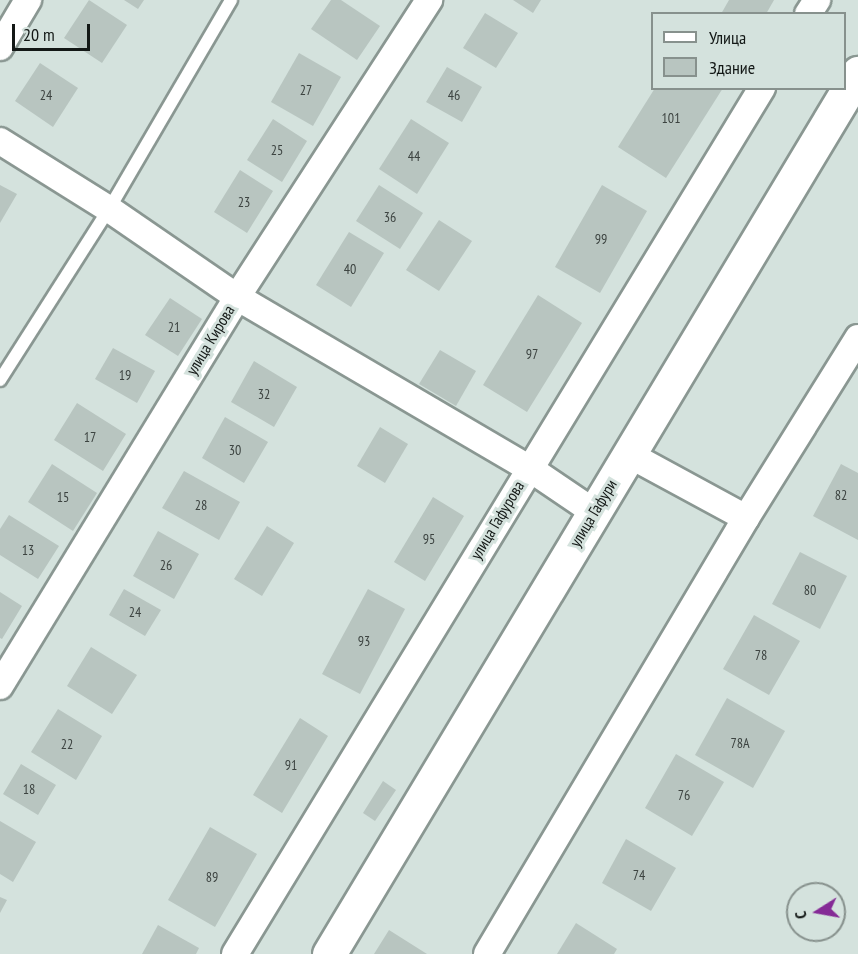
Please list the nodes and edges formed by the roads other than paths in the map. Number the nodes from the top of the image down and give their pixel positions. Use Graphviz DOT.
graph roads {
  1 [pos="28,0"];
  2 [pos="231,0"];
  3 [pos="429,0"];
  4 [pos="0,47"];
  5 [pos="858,73"];
  6 [pos="761,90"];
  7 [pos="0,141"];
  8 [pos="110,209"];
  9 [pos="237,297"];
  10 [pos="858,338"];
  11 [pos="0,380"];
  12 [pos="628,454"];
  13 [pos="529,468"];
  14 [pos="594,512"];
  15 [pos="746,518"];
  16 [pos="0,686"];
  17 [pos="235,954"];
  18 [pos="329,954"];
  19 [pos="487,954"];
  1 -- 4 [label="street"];
  2 -- 8 [label="lane"];
  3 -- 9 [label="street, улица Кирова"];
  5 -- 12 [label="main road, улица Гафури"];
  6 -- 13 [label="street, улица Гафурова"];
  7 -- 8 [label="street"];
  8 -- 9 [label="street"];
  8 -- 11 [label="lane"];
  9 -- 13 [label="street"];
  9 -- 16 [label="street, улица Кирова"];
  10 -- 15 [label="street"];
  12 -- 14 [label="main road, улица Гафури"];
  12 -- 15 [label="street"];
  13 -- 14 [label="street"];
  13 -- 17 [label="street, улица Гафурова"];
  14 -- 18 [label="main road, улица Гафури"];
  15 -- 19 [label="street"];
}
